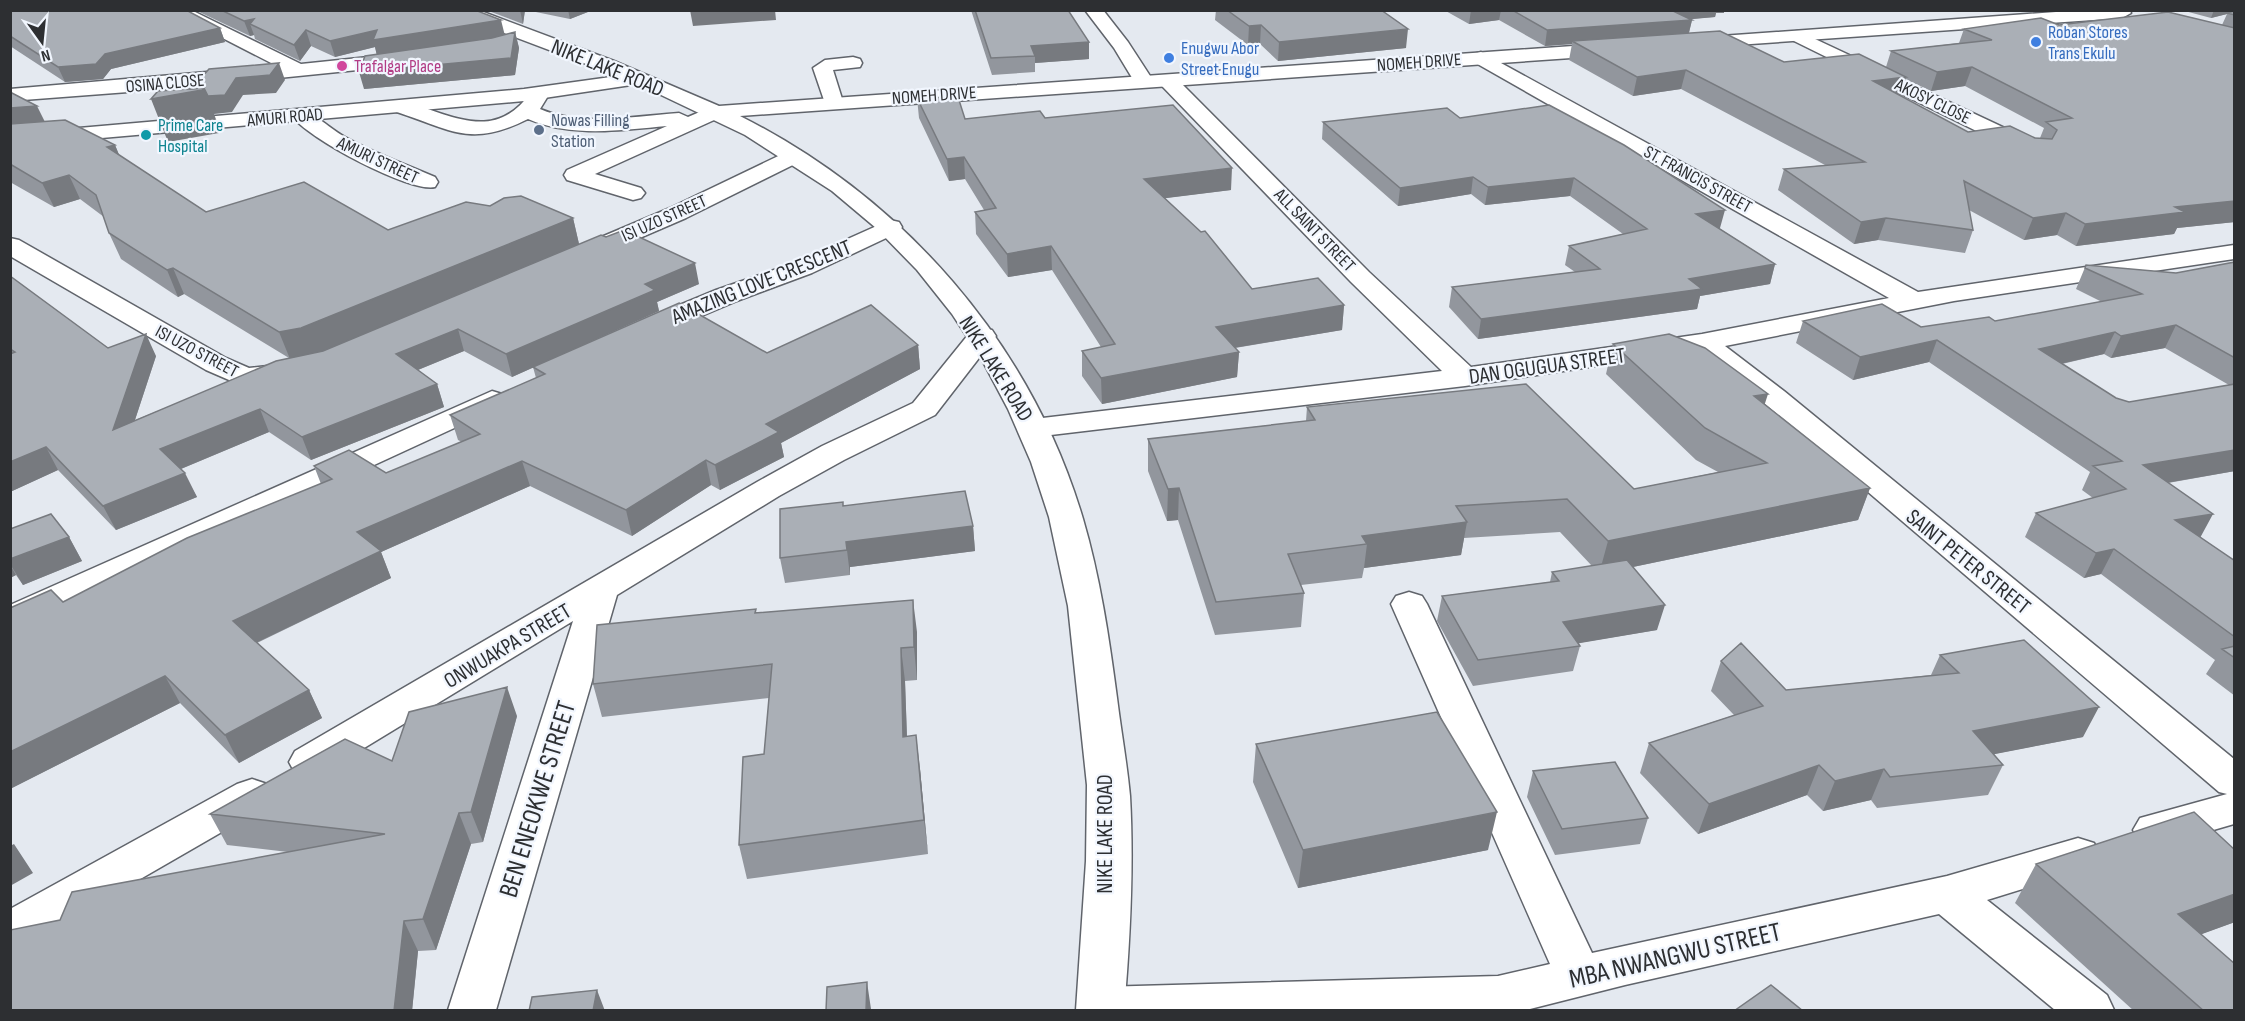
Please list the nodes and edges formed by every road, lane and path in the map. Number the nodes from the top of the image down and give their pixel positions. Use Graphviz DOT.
graph roads {
  1 [pos="176,10"];
  2 [pos="460,10"];
  3 [pos="1093,10"];
  4 [pos="2118,12"];
  5 [pos="2142,18"];
  6 [pos="1798,36"];
  7 [pos="1669,45"];
  8 [pos="1634,48"];
  9 [pos="425,56"];
  10 [pos="1481,58"];
  11 [pos="852,63"];
  12 [pos="300,71"];
  13 [pos="597,77"];
  14 [pos="1168,81"];
  15 [pos="644,82"];
  16 [pos="1143,82"];
  17 [pos="568,88"];
  18 [pos="14,91"];
  19 [pos="530,100"];
  20 [pos="833,102"];
  21 [pos="400,106"];
  22 [pos="702,111"];
  23 [pos="302,116"];
  24 [pos="10,140"];
  25 [pos="2036,152"];
  26 [pos="793,156"];
  27 [pos="427,182"];
  28 [pos="633,193"];
  29 [pos="890,227"];
  30 [pos="10,245"];
  31 [pos="2235,252"];
  32 [pos="562,262"];
  33 [pos="1914,301"];
  34 [pos="982,336"];
  35 [pos="628,337"];
  36 [pos="1702,342"];
  37 [pos="310,367"];
  38 [pos="1465,377"];
  39 [pos="516,389"];
  40 [pos="1034,428"];
  41 [pos="601,588"];
  42 [pos="1409,604"];
  43 [pos="10,619"];
  44 [pos="2235,780"];
  45 [pos="2235,808"];
  46 [pos="1947,894"];
  47 [pos="10,932"];
  48 [pos="1579,976"];
  49 [pos="1100,1009"];
  50 [pos="472,1011"];
  51 [pos="2090,1011"];
  1 -- 12 [label="street"];
  2 -- 13 [label="street, NIKE LAKE ROAD"];
  3 -- 16 [label="street"];
  4 -- 5 [label="street"];
  4 -- 6 [label="street"];
  6 -- 7 [label="street"];
  6 -- 25 [label="street, AKOSY CLOSE"];
  8 -- 10 [label="street, NOMEH DRIVE"];
  9 -- 12 [label="street, OSINA CLOSE"];
  10 -- 14 [label="street, NOMEH DRIVE"];
  10 -- 33 [label="street, ST. FRANCIS STREET"];
  11 -- 20 [label="street"];
  12 -- 18 [label="street, OSINA CLOSE"];
  13 -- 15 [label="street, NIKE LAKE ROAD"];
  13 -- 17 [label="street"];
  13 -- 19 [label="street, AMURI ROAD"];
  13 -- 22 [label="street"];
  14 -- 16 [label="street, NOMEH DRIVE"];
  14 -- 38 [label="street, ALL SAINT STREET"];
  15 -- 17 [label="street, AMURI ROAD"];
  15 -- 22 [label="street, NIKE LAKE ROAD"];
  16 -- 20 [label="street, NOMEH DRIVE"];
  17 -- 19 [label="street, AMURI ROAD"];
  19 -- 21 [label="street, AMURI ROAD"];
  19 -- 21 [label="street"];
  19 -- 22 [label="street"];
  20 -- 22 [label="street, NOMEH DRIVE"];
  21 -- 23 [label="street, AMURI ROAD"];
  22 -- 26 [label="street, NIKE LAKE ROAD"];
  22 -- 28 [label="street"];
  23 -- 24 [label="street, AMURI ROAD"];
  23 -- 27 [label="street, AMURI STREET"];
  26 -- 29 [label="street, NIKE LAKE ROAD"];
  26 -- 32 [label="street, ISI UZO STREET"];
  29 -- 34 [label="street, NIKE LAKE ROAD"];
  29 -- 35 [label="street, AMAZING LOVE CRESCENT"];
  30 -- 37 [label="street, ISI UZO STREET"];
  31 -- 33 [label="street, DAN OGUGUA STREET"];
  33 -- 36 [label="street, DAN OGUGUA STREET"];
  34 -- 40 [label="street, NIKE LAKE ROAD"];
  34 -- 41 [label="street, ONWUAKPA STREET"];
  36 -- 38 [label="street, DAN OGUGUA STREET"];
  36 -- 44 [label="street, SAINT PETER STREET"];
  38 -- 40 [label="street, DAN OGUGUA STREET"];
  39 -- 43 [label="street"];
  40 -- 49 [label="street, NIKE LAKE ROAD"];
  41 -- 47 [label="street, ONWUAKPA STREET"];
  41 -- 50 [label="street, BEN ENEOKWE STREET"];
  42 -- 48 [label="street"];
  45 -- 46 [label="street, MBA NWANGWU STREET"];
  46 -- 48 [label="street, MBA NWANGWU STREET"];
  46 -- 51 [label="street"];
  48 -- 49 [label="street, MBA NWANGWU STREET"];
}
